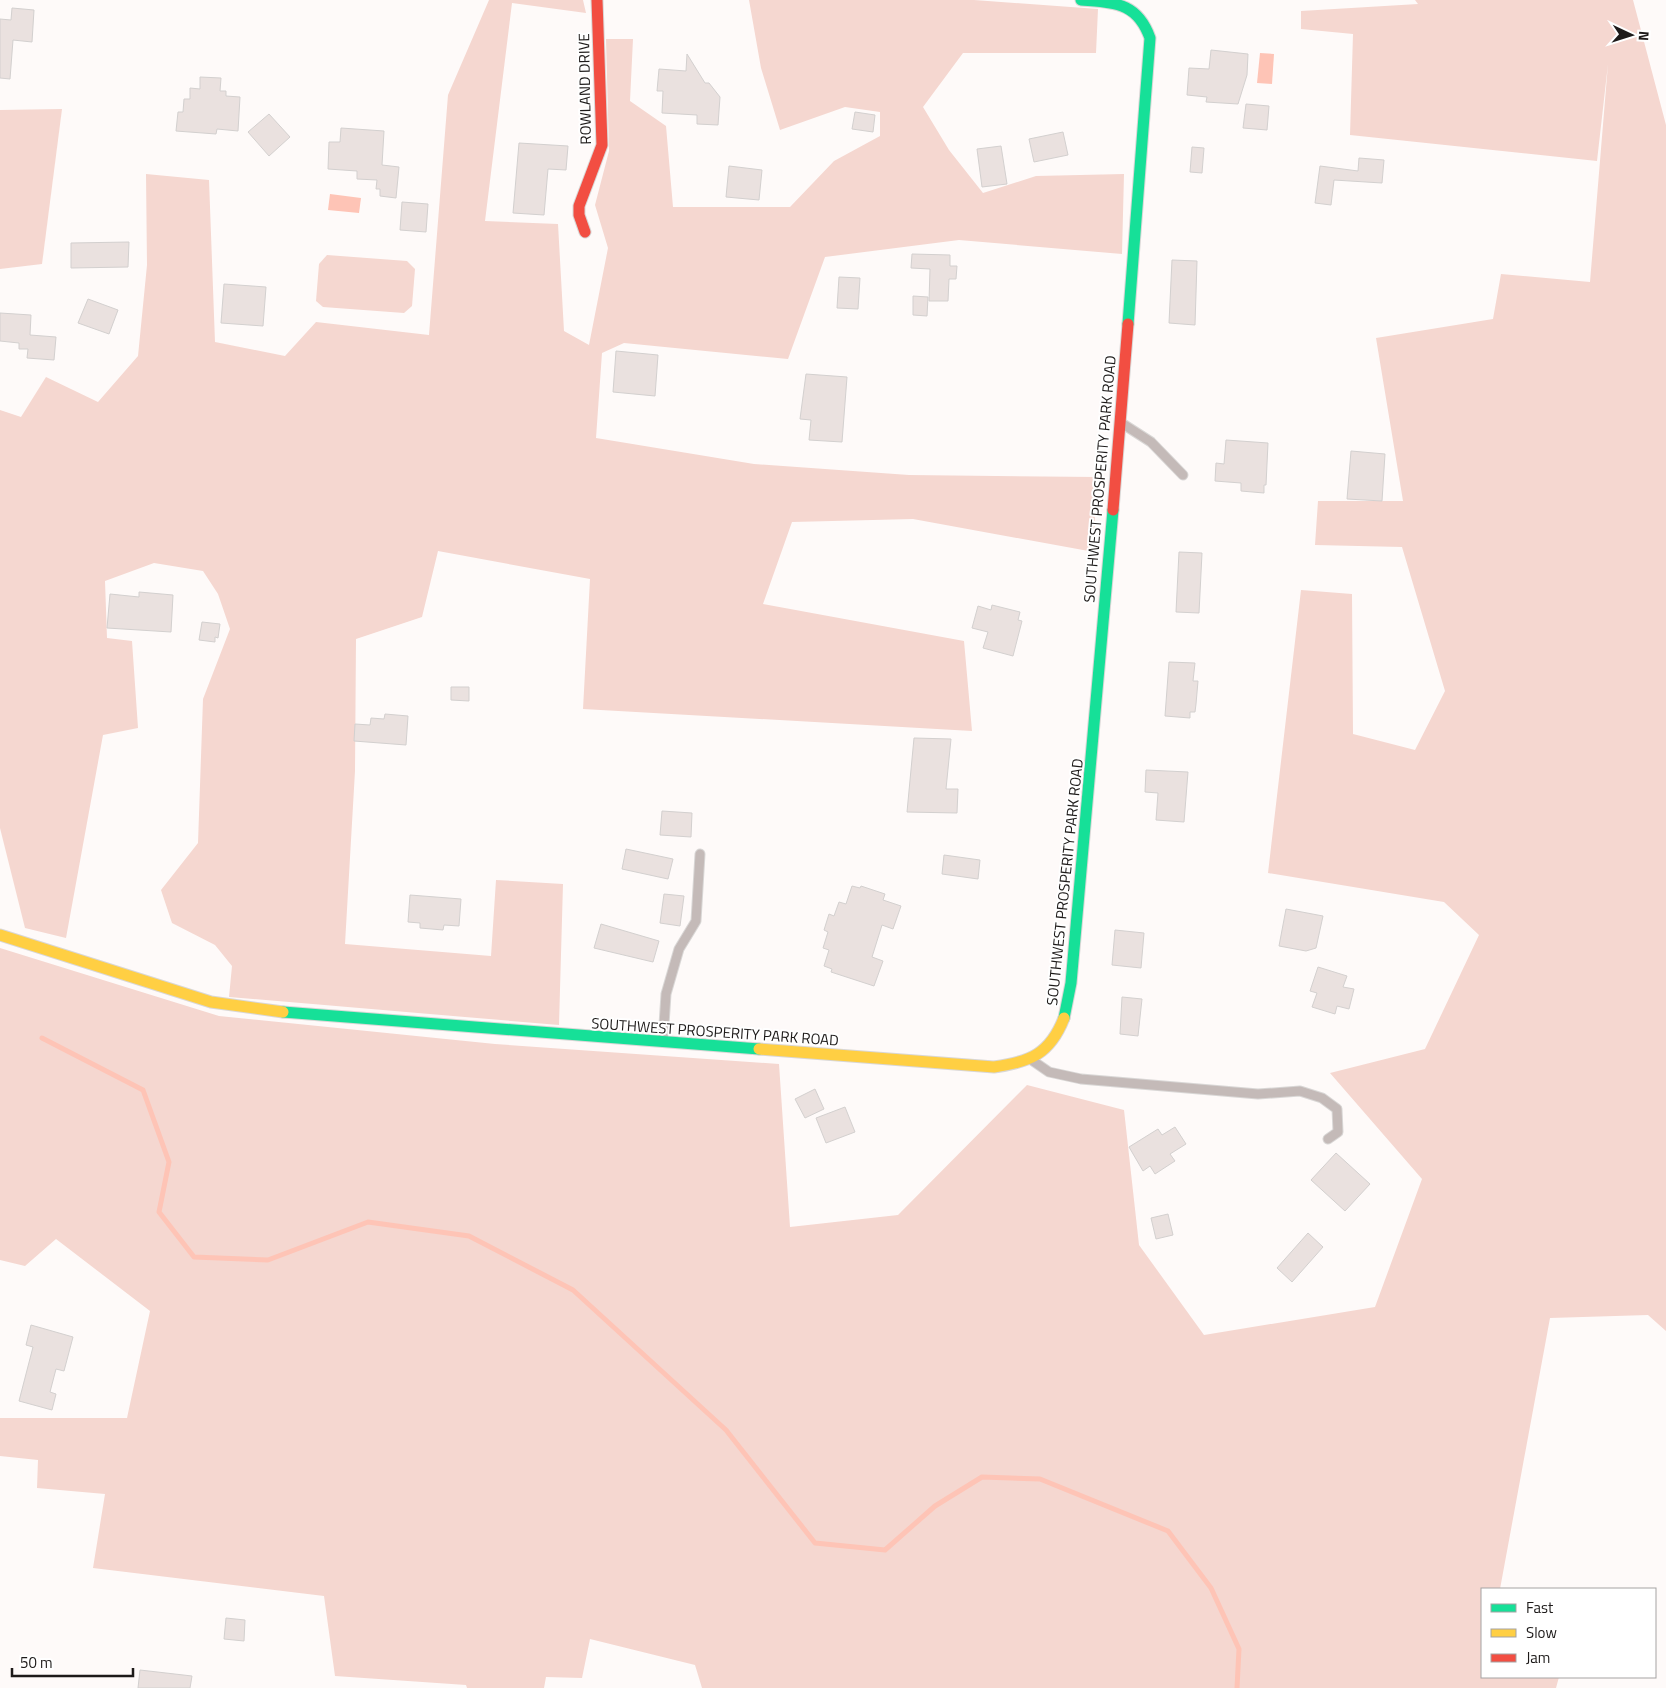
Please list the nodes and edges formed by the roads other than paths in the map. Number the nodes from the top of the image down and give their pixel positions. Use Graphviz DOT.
graph roads {
  1 [pos="597,0"];
  2 [pos="1081,0"];
  3 [pos="585,232"];
  4 [pos="1120,423"];
  5 [pos="1183,475"];
  6 [pos="700,854"];
  7 [pos="0,935"];
  8 [pos="663,1043"];
  9 [pos="1030,1060"];
  10 [pos="1328,1139"];
  1 -- 3 [label="street, ROWLAND DRIVE"];
  2 -- 4 [label="street, SOUTHWEST PROSPERITY PARK ROAD"];
  4 -- 5 [label="lane"];
  4 -- 9 [label="street, SOUTHWEST PROSPERITY PARK ROAD"];
  6 -- 8 [label="lane"];
  7 -- 8 [label="street, SOUTHWEST PROSPERITY PARK ROAD"];
  8 -- 9 [label="street, SOUTHWEST PROSPERITY PARK ROAD"];
  9 -- 10 [label="lane"];
}
